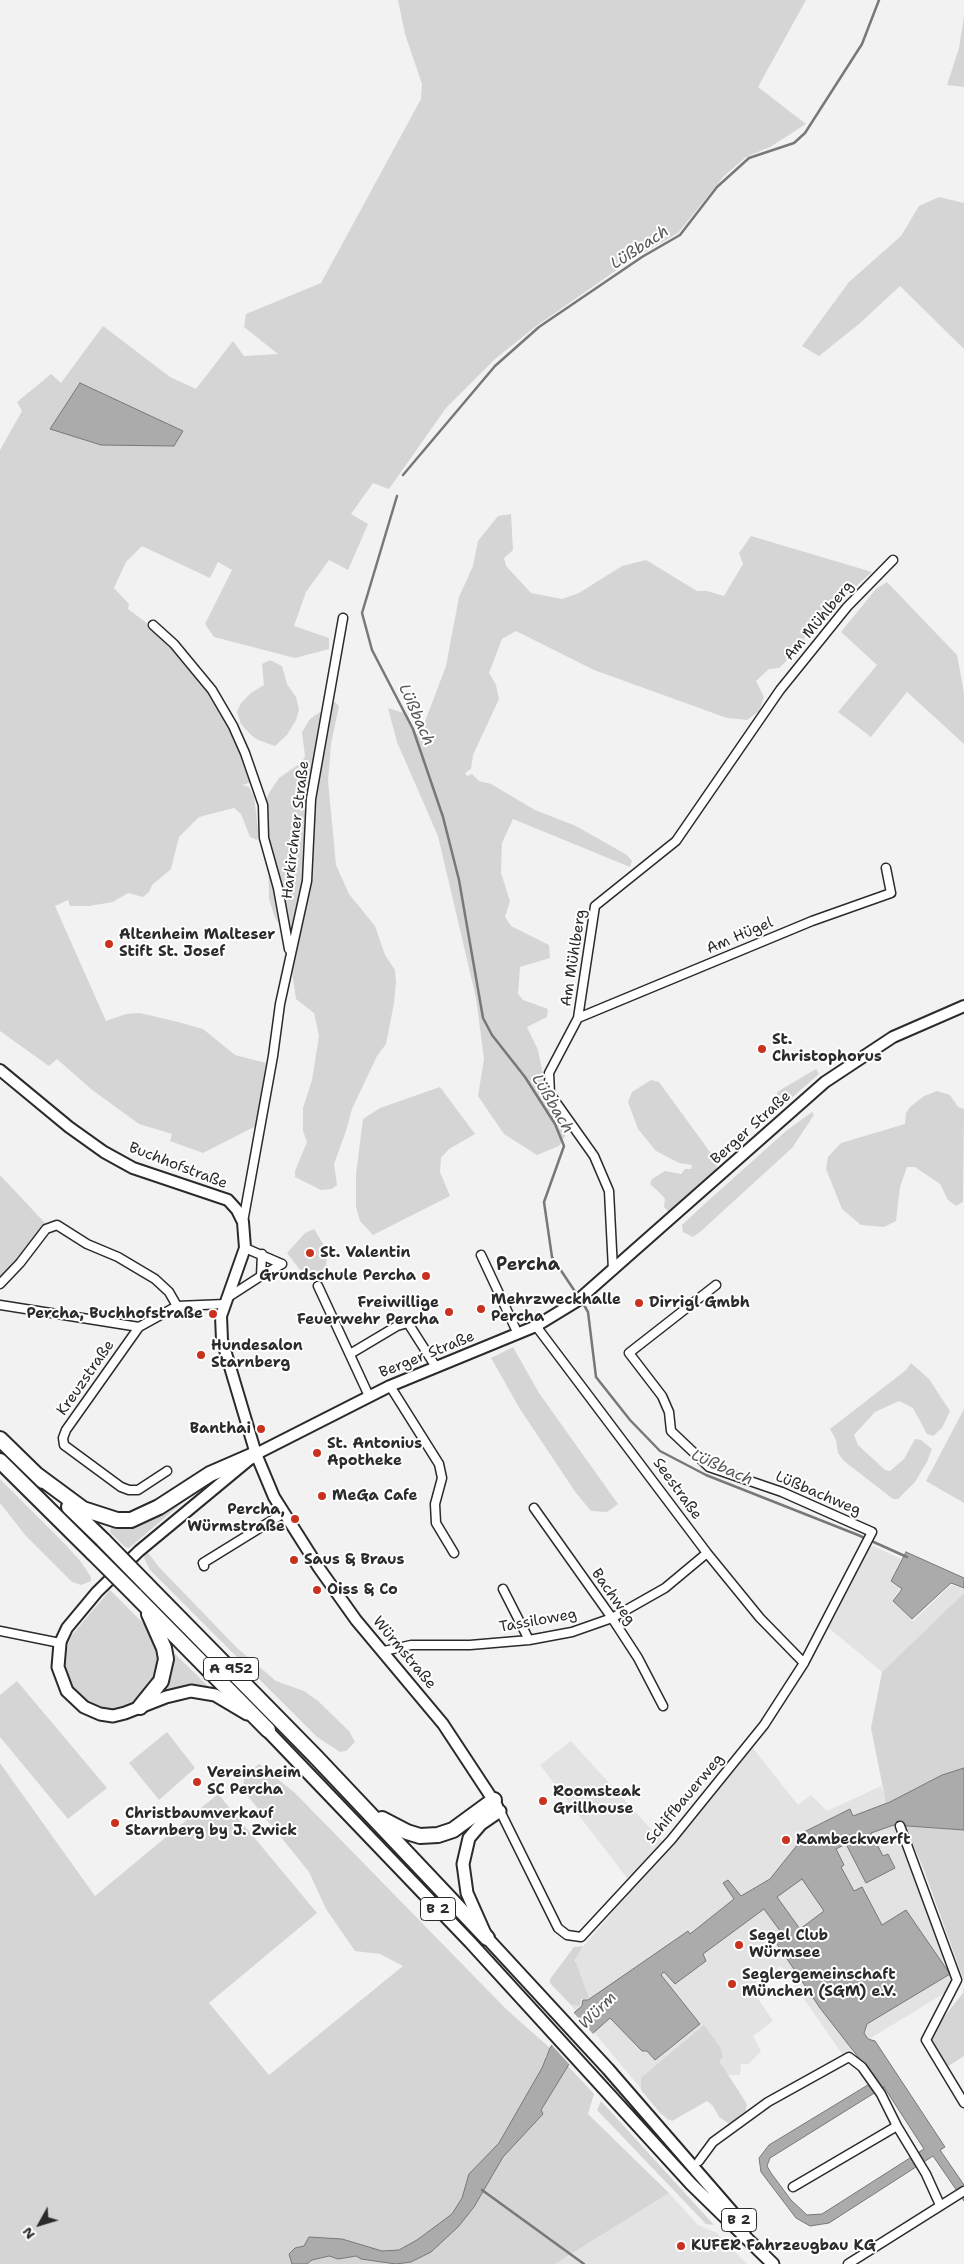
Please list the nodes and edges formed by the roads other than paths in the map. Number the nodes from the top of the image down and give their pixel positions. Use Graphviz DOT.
graph roads {
  1 [pos="893,560"];
  2 [pos="343,618"];
  3 [pos="154,625"];
  4 [pos="886,868"];
  5 [pos="290,954"];
  6 [pos="964,1006"];
  7 [pos="578,1018"];
  8 [pos="0,1070"];
  9 [pos="243,1222"];
  10 [pos="245,1248"];
  11 [pos="262,1254"];
  12 [pos="481,1255"];
  13 [pos="613,1270"];
  14 [pos="261,1276"];
  15 [pos="0,1284"];
  16 [pos="318,1286"];
  17 [pos="716,1286"];
  18 [pos="226,1301"];
  19 [pos="0,1305"];
  20 [pos="177,1306"];
  21 [pos="536,1326"];
  22 [pos="139,1327"];
  23 [pos="518,1334"];
  24 [pos="350,1354"];
  25 [pos="436,1367"];
  26 [pos="390,1386"];
  27 [pos="370,1396"];
  28 [pos="0,1439"];
  29 [pos="256,1454"];
  30 [pos="0,1461"];
  31 [pos="167,1471"];
  32 [pos="37,1475"];
  33 [pos="534,1508"];
  34 [pos="284,1513"];
  35 [pos="872,1532"];
  36 [pos="454,1553"];
  37 [pos="707,1553"];
  38 [pos="204,1566"];
  39 [pos="502,1589"];
  40 [pos="139,1599"];
  41 [pos="612,1618"];
  42 [pos="0,1631"];
  43 [pos="529,1640"];
  44 [pos="60,1643"];
  45 [pos="384,1652"];
  46 [pos="804,1663"];
  47 [pos="140,1706"];
  48 [pos="663,1706"];
  49 [pos="268,1730"];
  50 [pos="357,1800"];
  51 [pos="497,1806"];
  52 [pos="900,1826"];
  53 [pos="487,1938"];
  54 [pos="964,2103"];
  55 [pos="897,2126"];
  56 [pos="699,2161"];
  57 [pos="793,2187"];
  58 [pos="964,2191"];
  59 [pos="940,2205"];
  60 [pos="774,2264"];
  61 [pos="848,2264"];
  1 -- 7 [label="street, Am Mühlberg"];
  2 -- 5 [label="street, Harkirchner Straße"];
  3 -- 5 [label="street"];
  4 -- 7 [label="street, Am Hügel"];
  5 -- 9 [label="street, Harkirchner Straße"];
  6 -- 13 [label="main road, Berger Straße"];
  7 -- 13 [label="street, Am Mühlberg"];
  8 -- 9 [label="main road, Buchhofstraße"];
  9 -- 10 [label="main road, Buchhofstraße"];
  10 -- 11 [label="street"];
  10 -- 18 [label="main road, Buchhofstraße"];
  11 -- 14 [label="street"];
  11 -- 14 [label="street"];
  12 -- 23 [label="street"];
  13 -- 21 [label="main road, Berger Straße"];
  14 -- 18 [label="street"];
  15 -- 20 [label="street"];
  16 -- 24 [label="street"];
  17 -- 35 [label="street, Lüßbachweg"];
  18 -- 20 [label="street, Kreuzstraße"];
  18 -- 29 [label="main road, Buchhofstraße"];
  19 -- 22 [label="street, Kreuzstraße"];
  20 -- 22 [label="street, Kreuzstraße"];
  21 -- 23 [label="main road, Berger Straße"];
  21 -- 37 [label="street, Seestraße"];
  22 -- 31 [label="street, Kreuzstraße"];
  23 -- 25 [label="main road, Berger Straße"];
  24 -- 25 [label="street"];
  24 -- 27 [label="street"];
  25 -- 26 [label="main road, Berger Straße"];
  26 -- 27 [label="main road, Berger Straße"];
  26 -- 36 [label="street"];
  27 -- 29 [label="main road, Berger Straße"];
  28 -- 32 [label="highway, A 952"];
  29 -- 32 [label="highway"];
  29 -- 34 [label="main road, Würmstraße"];
  29 -- 44 [label="main road, Berger Straße"];
  30 -- 40 [label="highway, A 952, bridge"];
  32 -- 50 [label="highway, A 952, bridge"];
  33 -- 41 [label="street, Bachweg"];
  34 -- 38 [label="street"];
  34 -- 45 [label="main road, Würmstraße"];
  35 -- 46 [label="street, Schiffbauerweg"];
  37 -- 41 [label="street, Tassiloweg"];
  37 -- 46 [label="street, Seestraße"];
  39 -- 43 [label="street"];
  40 -- 47 [label="highway"];
  40 -- 49 [label="highway, A 952"];
  41 -- 43 [label="street, Tassiloweg"];
  41 -- 48 [label="street, Bachweg"];
  42 -- 44 [label="street"];
  43 -- 45 [label="street, Tassiloweg"];
  44 -- 47 [label="main road"];
  45 -- 51 [label="main road, Würmstraße"];
  46 -- 51 [label="street, Schiffbauerweg"];
  47 -- 49 [label="main road"];
  49 -- 60 [label="main road, B 2"];
  50 -- 51 [label="highway"];
  50 -- 53 [label="highway, A 952"];
  51 -- 53 [label="main road"];
  52 -- 54 [label="street"];
  53 -- 60 [label="main road, B 2"];
  55 -- 56 [label="street"];
  55 -- 57 [label="street"];
  55 -- 59 [label="street"];
  58 -- 59 [label="street"];
  59 -- 61 [label="street"];
}
